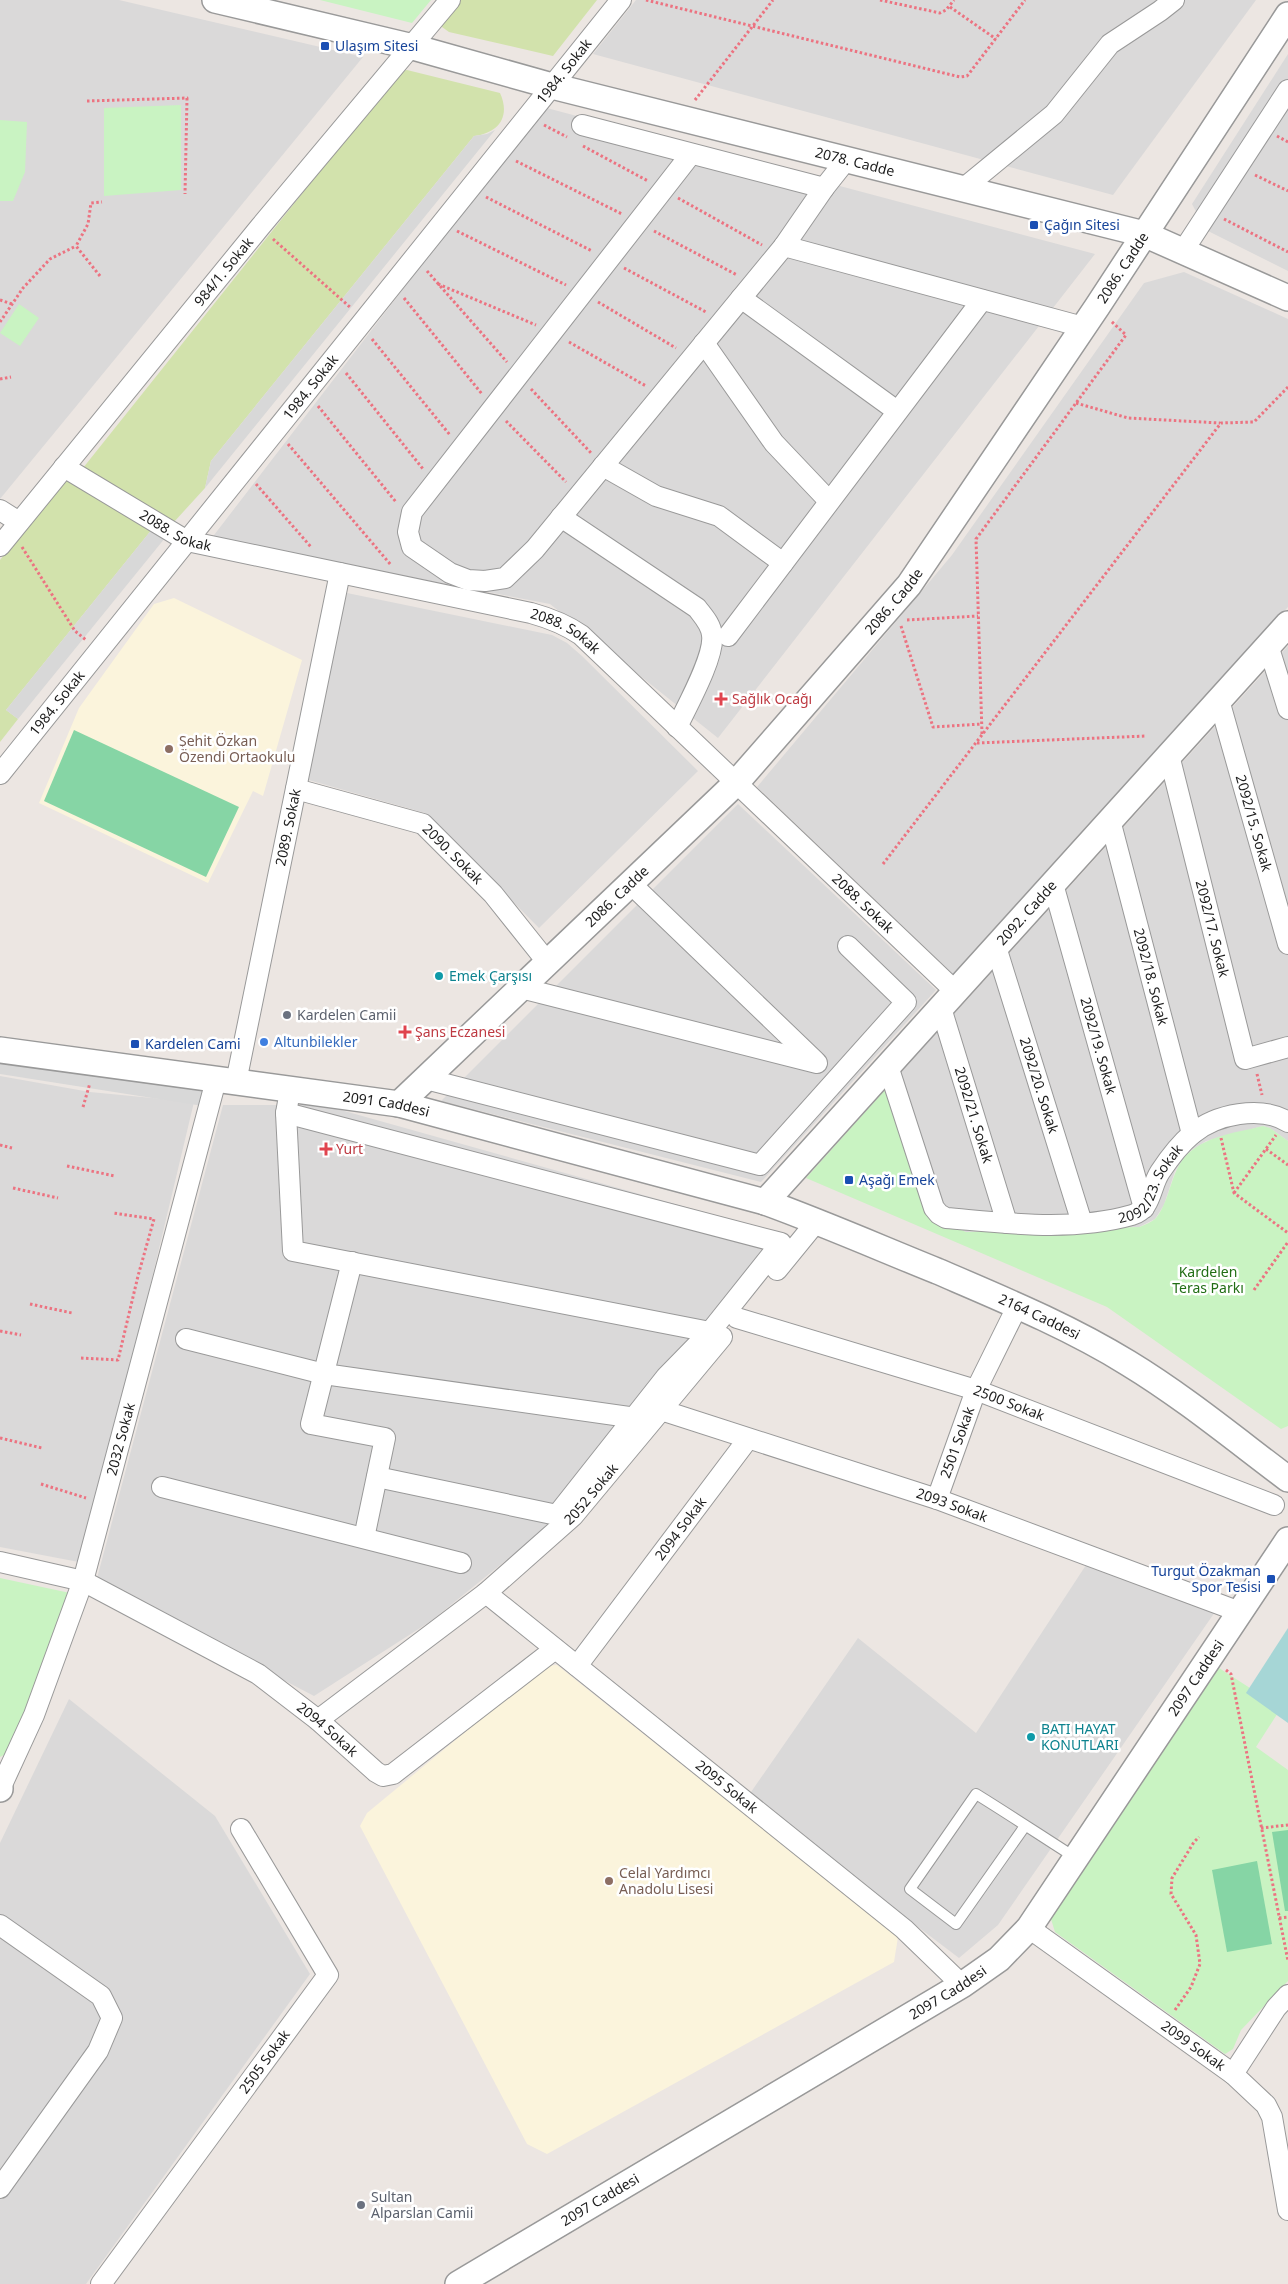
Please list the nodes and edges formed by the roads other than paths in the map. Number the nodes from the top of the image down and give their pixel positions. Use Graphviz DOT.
graph roads {
  1 [pos="215,0"];
  2 [pos="450,0"];
  3 [pos="622,0"];
  4 [pos="1174,0"];
  5 [pos="1288,15"];
  6 [pos="413,47"];
  7 [pos="552,86"];
  8 [pos="1288,91"];
  9 [pos="582,126"];
  10 [pos="691,154"];
  11 [pos="847,159"];
  12 [pos="824,188"];
  13 [pos="964,188"];
  14 [pos="1144,234"];
  15 [pos="784,246"];
  16 [pos="1183,251"];
  17 [pos="741,298"];
  18 [pos="1288,298"];
  19 [pos="982,300"];
  20 [pos="1090,317"];
  21 [pos="704,343"];
  22 [pos="897,412"];
  23 [pos="603,466"];
  24 [pos="64,467"];
  25 [pos="829,502"];
  26 [pos="0,510"];
  27 [pos="561,517"];
  28 [pos="10,533"];
  29 [pos="187,541"];
  30 [pos="783,563"];
  31 [pos="340,573"];
  32 [pos="1288,624"];
  33 [pos="728,636"];
  34 [pos="1268,645"];
  35 [pos="1219,700"];
  36 [pos="1288,709"];
  37 [pos="677,727"];
  38 [pos="1169,755"];
  39 [pos="0,774"];
  40 [pos="736,783"];
  41 [pos="296,789"];
  42 [pos="1110,820"];
  43 [pos="630,884"];
  44 [pos="1053,884"];
  45 [pos="1288,944"];
  46 [pos="848,946"];
  47 [pos="996,947"];
  48 [pos="548,963"];
  49 [pos="521,988"];
  50 [pos="948,999"];
  51 [pos="1288,1047"];
  52 [pos="0,1050"];
  53 [pos="817,1063"];
  54 [pos="888,1066"];
  55 [pos="426,1079"];
  56 [pos="226,1081"];
  57 [pos="836,1082"];
  58 [pos="288,1101"];
  59 [pos="399,1104"];
  60 [pos="1287,1121"];
  61 [pos="1192,1134"];
  62 [pos="765,1202"];
  63 [pos="1144,1208"];
  64 [pos="817,1221"];
  65 [pos="1007,1223"];
  66 [pos="1082,1223"];
  67 [pos="352,1262"];
  68 [pos="1018,1305"];
  69 [pos="737,1318"];
  70 [pos="710,1332"];
  71 [pos="186,1339"];
  72 [pos="324,1374"];
  73 [pos="976,1390"];
  74 [pos="661,1410"];
  75 [pos="636,1418"];
  76 [pos="748,1438"];
  77 [pos="377,1477"];
  78 [pos="1288,1479"];
  79 [pos="162,1487"];
  80 [pos="937,1499"];
  81 [pos="1274,1505"];
  82 [pos="364,1538"];
  83 [pos="1288,1540"];
  84 [pos="0,1562"];
  85 [pos="461,1563"];
  86 [pos="83,1581"];
  87 [pos="486,1594"];
  88 [pos="1240,1612"];
  89 [pos="555,1649"];
  90 [pos="576,1666"];
  91 [pos="318,1720"];
  92 [pos="0,1789"];
  93 [pos="1025,1826"];
  94 [pos="241,1829"];
  95 [pos="1076,1858"];
  96 [pos="0,1924"];
  97 [pos="1029,1928"];
  98 [pos="962,1985"];
  99 [pos="1288,1995"];
  100 [pos="1234,2074"];
  101 [pos="3,2177"];
  102 [pos="1288,2210"];
  103 [pos="101,2284"];
  104 [pos="458,2284"];
  1 -- 6 [label="street, 2078. Cadde"];
  2 -- 6 [label="street, 984/1. Sokak"];
  3 -- 7 [label="street, 1984. Sokak"];
  4 -- 13 [label="street"];
  5 -- 14 [label="street, 2086. Cadde"];
  6 -- 7 [label="street, 2078. Cadde"];
  6 -- 24 [label="street, 984/1. Sokak"];
  7 -- 11 [label="street, 2078. Cadde"];
  7 -- 29 [label="street, 1984. Sokak"];
  8 -- 16 [label="street"];
  9 -- 10 [label="street"];
  10 -- 12 [label="street"];
  10 -- 27 [label="street"];
  11 -- 12 [label="street"];
  11 -- 13 [label="street, 2078. Cadde"];
  12 -- 15 [label="street"];
  13 -- 14 [label="street, 2078. Cadde"];
  14 -- 16 [label="street, 2078. Cadde"];
  14 -- 20 [label="street, 2086. Cadde"];
  15 -- 17 [label="street"];
  15 -- 19 [label="street"];
  16 -- 18 [label="street, 2078. Cadde"];
  17 -- 21 [label="street"];
  17 -- 22 [label="street"];
  19 -- 20 [label="street"];
  19 -- 22 [label="street"];
  20 -- 40 [label="street, 2086. Cadde"];
  21 -- 23 [label="street"];
  21 -- 25 [label="street"];
  22 -- 25 [label="street"];
  23 -- 27 [label="street"];
  23 -- 30 [label="street"];
  24 -- 28 [label="street, 984/1. Sokak"];
  24 -- 29 [label="street, 2088. Sokak"];
  25 -- 30 [label="street"];
  26 -- 28 [label="street"];
  27 -- 37 [label="street"];
  29 -- 31 [label="street, 2088. Sokak"];
  29 -- 39 [label="street, 1984. Sokak"];
  30 -- 33 [label="street"];
  31 -- 37 [label="street, 2088. Sokak"];
  31 -- 41 [label="street, 2089. Sokak"];
  32 -- 34 [label="street, 2092. Cadde"];
  34 -- 35 [label="street, 2092. Cadde"];
  34 -- 36 [label="street"];
  35 -- 38 [label="street, 2092. Cadde"];
  35 -- 45 [label="street, 2092/15. Sokak"];
  37 -- 40 [label="street, 2088. Sokak"];
  38 -- 42 [label="street, 2092. Cadde"];
  38 -- 51 [label="street, 2092/17. Sokak"];
  40 -- 43 [label="street, 2086. Cadde"];
  40 -- 50 [label="street, 2088. Sokak"];
  41 -- 48 [label="street, 2090. Sokak"];
  41 -- 56 [label="street, 2089. Sokak"];
  42 -- 44 [label="street, 2092. Cadde"];
  42 -- 61 [label="street, 2092/18. Sokak"];
  43 -- 48 [label="street, 2086. Cadde"];
  43 -- 53 [label="street"];
  44 -- 47 [label="street, 2092. Cadde"];
  44 -- 63 [label="street, 2092/19. Sokak"];
  46 -- 57 [label="street"];
  47 -- 50 [label="street, 2092. Cadde"];
  47 -- 66 [label="street, 2092/20. Sokak"];
  48 -- 49 [label="street, 2086. Cadde"];
  49 -- 53 [label="street"];
  49 -- 55 [label="street, 2086. Cadde"];
  50 -- 54 [label="street, 2092. Cadde"];
  50 -- 65 [label="street, 2092/21. Sokak"];
  52 -- 56 [label="street, 2091 Caddesi"];
  53 -- 57 [label="street"];
  54 -- 62 [label="street, 2092. Cadde"];
  54 -- 65 [label="street, 2092/23. Sokak"];
  55 -- 57 [label="street"];
  55 -- 59 [label="street, 2086. Cadde"];
  56 -- 58 [label="street, 2091 Caddesi"];
  56 -- 86 [label="street, 2032 Sokak"];
  58 -- 59 [label="street, 2091 Caddesi"];
  58 -- 67 [label="street"];
  58 -- 70 [label="street"];
  59 -- 62 [label="street, 2091 Caddesi"];
  60 -- 61 [label="street, 2092/23. Sokak"];
  61 -- 63 [label="street, 2092/23. Sokak"];
  62 -- 64 [label="street, 2164 Caddesi"];
  63 -- 66 [label="street, 2092/23. Sokak"];
  64 -- 68 [label="street, 2164 Caddesi"];
  64 -- 69 [label="street, 2052 Sokak"];
  65 -- 66 [label="street, 2092/23. Sokak"];
  67 -- 70 [label="street"];
  67 -- 72 [label="street"];
  68 -- 73 [label="street, 2501 Sokak"];
  68 -- 78 [label="street, 2164 Caddesi"];
  69 -- 73 [label="street, 2500 Sokak"];
  69 -- 74 [label="street, 2052 Sokak"];
  70 -- 75 [label="street"];
  71 -- 72 [label="street"];
  72 -- 75 [label="street"];
  72 -- 77 [label="street"];
  73 -- 80 [label="street, 2501 Sokak"];
  73 -- 81 [label="street, 2500 Sokak"];
  74 -- 76 [label="street, 2093 Sokak"];
  74 -- 87 [label="street, 2052 Sokak"];
  75 -- 77 [label="street"];
  76 -- 80 [label="street, 2093 Sokak"];
  76 -- 90 [label="street, 2094 Sokak"];
  77 -- 82 [label="street"];
  79 -- 82 [label="street"];
  80 -- 88 [label="street, 2093 Sokak"];
  82 -- 85 [label="street"];
  83 -- 88 [label="street, 2097 Caddesi"];
  84 -- 86 [label="street, 2094 Sokak"];
  86 -- 91 [label="street, 2094 Sokak"];
  86 -- 92 [label="street, 2032 Sokak"];
  87 -- 89 [label="street, 2095 Sokak"];
  87 -- 91 [label="street, 2052 Sokak"];
  88 -- 95 [label="street, 2097 Caddesi"];
  89 -- 90 [label="street, 2095 Sokak"];
  89 -- 91 [label="street, 2094 Sokak"];
  90 -- 98 [label="street, 2095 Sokak"];
  93 -- 93 [label="lane"];
  93 -- 95 [label="lane"];
  94 -- 103 [label="street, 2505 Sokak"];
  95 -- 97 [label="street, 2097 Caddesi"];
  96 -- 101 [label="street"];
  97 -- 98 [label="street, 2097 Caddesi"];
  97 -- 100 [label="street, 2099 Sokak"];
  98 -- 104 [label="street, 2097 Caddesi"];
  99 -- 100 [label="street"];
  100 -- 102 [label="street, 2099 Sokak"];
}
